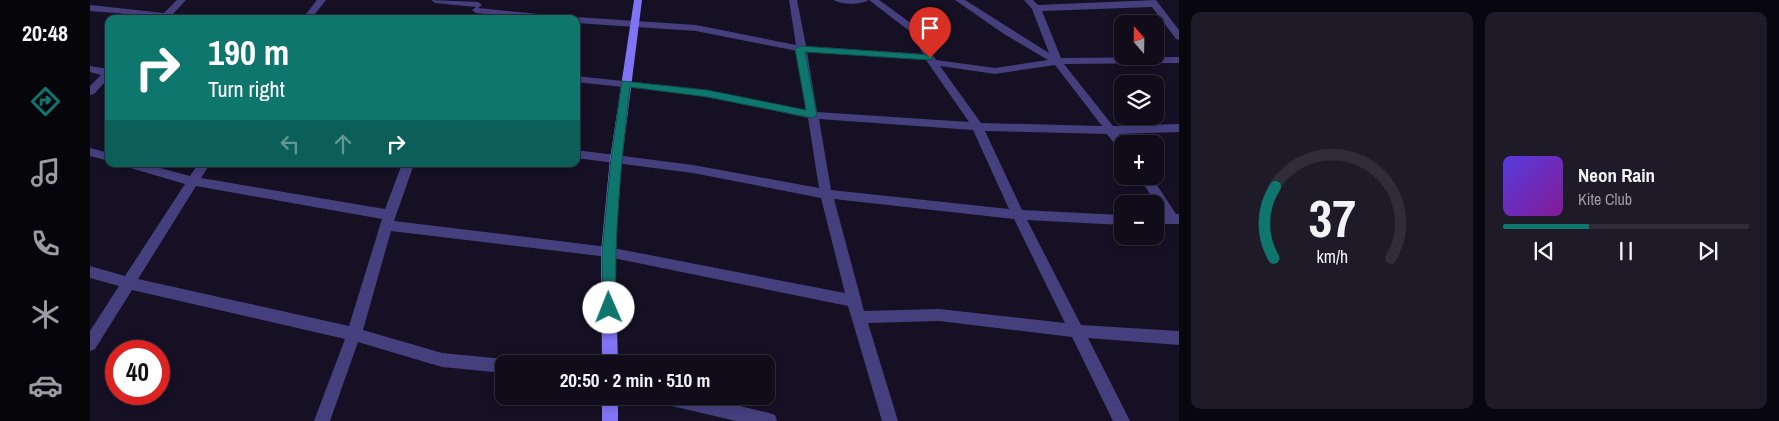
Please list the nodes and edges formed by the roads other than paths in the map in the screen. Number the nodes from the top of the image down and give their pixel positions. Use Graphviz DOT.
graph roads {
  1 [pos="138,0"];
  2 [pos="182,0"];
  3 [pos="322,0"];
  4 [pos="435,0"];
  5 [pos="638,0"];
  6 [pos="793,0"];
  7 [pos="838,0"];
  8 [pos="864,0"];
  9 [pos="873,0"];
  10 [pos="959,0"];
  11 [pos="1154,2"];
  12 [pos="1032,4"];
  13 [pos="90,8"];
  14 [pos="476,9"];
  15 [pos="133,11"];
  16 [pos="154,15"];
  17 [pos="167,15"];
  18 [pos="309,15"];
  19 [pos="526,15"];
  20 [pos="580,20"];
  21 [pos="635,22"];
  22 [pos="1178,35"];
  23 [pos="800,49"];
  24 [pos="931,60"];
  25 [pos="1179,60"];
  26 [pos="1058,62"];
  27 [pos="90,69"];
  28 [pos="105,72"];
  29 [pos="105,76"];
  30 [pos="580,79"];
  31 [pos="626,83"];
  32 [pos="90,92"];
  33 [pos="812,115"];
  34 [pos="977,126"];
  35 [pos="1179,128"];
  36 [pos="1112,130"];
  37 [pos="1115,135"];
  38 [pos="90,152"];
  39 [pos="580,154"];
  40 [pos="105,156"];
  41 [pos="616,159"];
  42 [pos="142,167"];
  43 [pos="202,167"];
  44 [pos="407,167"];
  45 [pos="192,181"];
  46 [pos="1151,185"];
  47 [pos="826,194"];
  48 [pos="1018,215"];
  49 [pos="1176,219"];
  50 [pos="387,220"];
  51 [pos="1114,220"];
  52 [pos="608,252"];
  53 [pos="90,272"];
  54 [pos="128,284"];
  55 [pos="854,301"];
  56 [pos="859,317"];
  57 [pos="1076,330"];
  58 [pos="354,334"];
  59 [pos="1179,338"];
  60 [pos="90,344"];
  61 [pos="610,355"];
  62 [pos="495,365"];
  63 [pos="610,405"];
  64 [pos="701,405"];
  65 [pos="322,421"];
  66 [pos="610,421"];
  67 [pos="769,421"];
  68 [pos="890,421"];
  69 [pos="1122,421"];
  1 -- 15 [label="street"];
  2 -- 17 [label="street"];
  3 -- 18 [label="street"];
  4 -- 14 [label="street"];
  5 -- 21 [label="street"];
  6 -- 23 [label="street"];
  7 -- 8 [label="street"];
  9 -- 24 [label="street"];
  10 -- 26 [label="street"];
  11 -- 12 [label="street"];
  11 -- 22 [label="street"];
  12 -- 26 [label="street"];
  13 -- 15 [label="street"];
  14 -- 19 [label="street"];
  15 -- 16 [label="street"];
  20 -- 21 [label="street"];
  21 -- 23 [label="street"];
  21 -- 31 [label="street"];
  23 -- 24 [label="street"];
  23 -- 33 [label="street"];
  24 -- 26 [label="street"];
  24 -- 34 [label="street"];
  25 -- 26 [label="street"];
  26 -- 36 [label="street"];
  27 -- 28 [label="street"];
  29 -- 32 [label="street"];
  30 -- 31 [label="street"];
  31 -- 33 [label="street"];
  31 -- 41 [label="street"];
  33 -- 34 [label="street"];
  33 -- 47 [label="street"];
  34 -- 36 [label="street"];
  34 -- 48 [label="street"];
  35 -- 36 [label="street"];
  36 -- 37 [label="street"];
  38 -- 40 [label="street"];
  39 -- 41 [label="street"];
  41 -- 47 [label="street"];
  41 -- 52 [label="street"];
  42 -- 45 [label="street"];
  43 -- 45 [label="street"];
  44 -- 50 [label="street"];
  45 -- 50 [label="street"];
  45 -- 54 [label="street"];
  46 -- 49 [label="street"];
  47 -- 48 [label="street"];
  47 -- 55 [label="street"];
  48 -- 51 [label="street"];
  48 -- 57 [label="street"];
  50 -- 52 [label="street"];
  50 -- 58 [label="street"];
  52 -- 55 [label="street"];
  52 -- 61 [label="street"];
  53 -- 54 [label="street"];
  54 -- 58 [label="street"];
  54 -- 60 [label="street"];
  55 -- 56 [label="street"];
  56 -- 57 [label="street"];
  56 -- 68 [label="street"];
  57 -- 59 [label="street"];
  57 -- 69 [label="street"];
  58 -- 62 [label="street"];
  58 -- 65 [label="street"];
  63 -- 66 [label="street"];
  64 -- 67 [label="street"];
}
